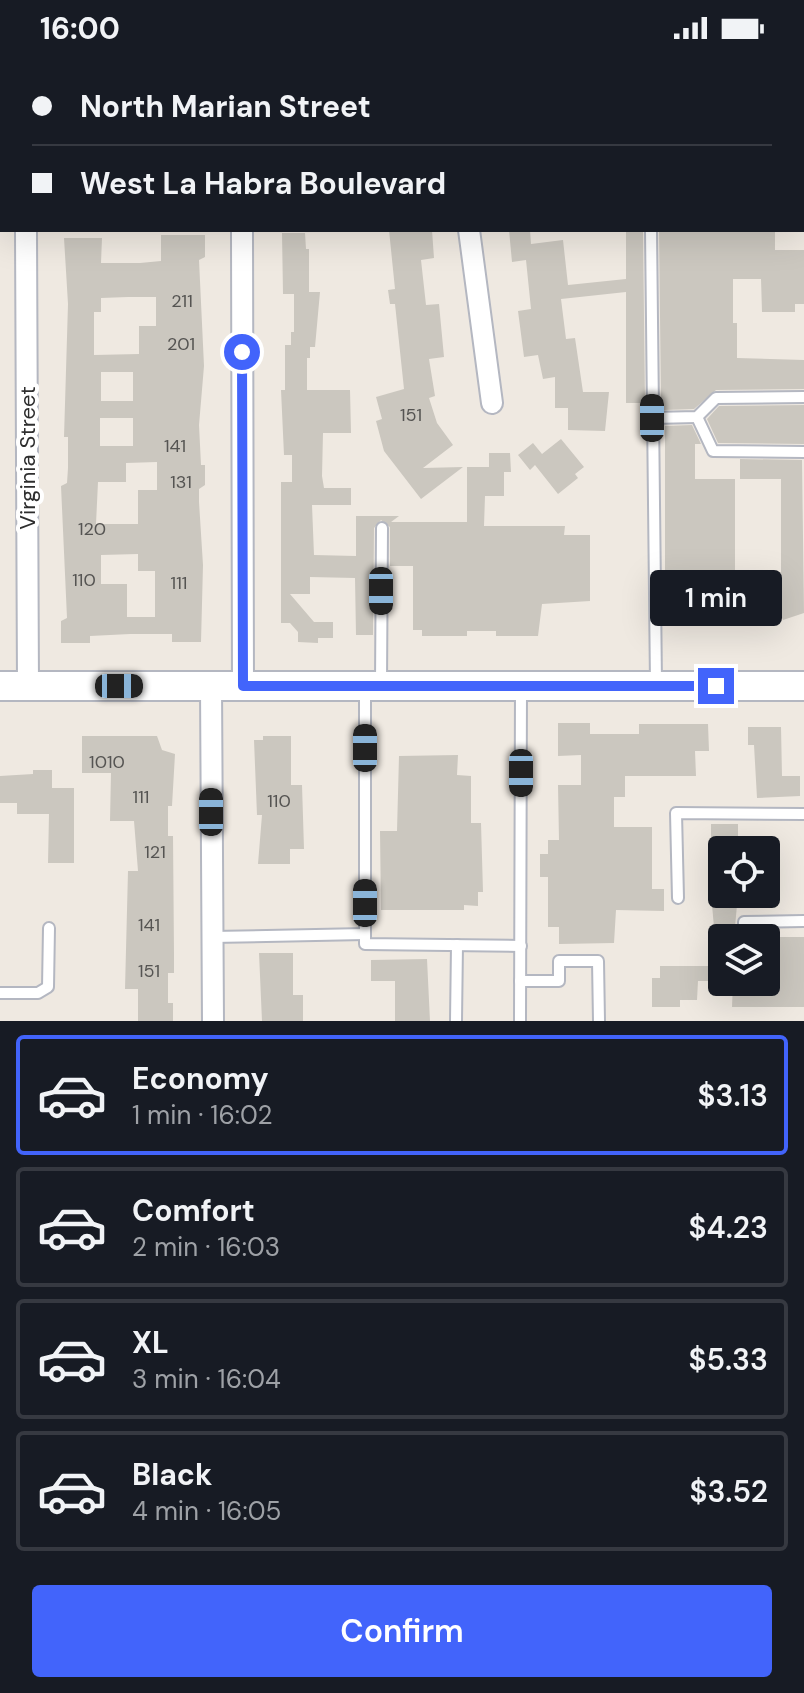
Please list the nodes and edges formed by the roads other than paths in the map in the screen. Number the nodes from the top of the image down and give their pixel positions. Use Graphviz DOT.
graph roads {
  1 [pos="26,232"];
  2 [pos="242,232"];
  3 [pos="469,232"];
  4 [pos="651,232"];
  5 [pos="804,397"];
  6 [pos="492,403"];
  7 [pos="697,417"];
  8 [pos="652,418"];
  9 [pos="804,452"];
  10 [pos="382,528"];
  11 [pos="14,686"];
  12 [pos="211,686"];
  13 [pos="243,686"];
  14 [pos="373,686"];
  15 [pos="521,686"];
  16 [pos="657,686"];
  17 [pos="804,686"];
  18 [pos="804,814"];
  19 [pos="678,898"];
  20 [pos="804,921"];
  21 [pos="744,924"];
  22 [pos="49,928"];
  23 [pos="212,937"];
  24 [pos="365,939"];
  25 [pos="457,945"];
  26 [pos="521,946"];
  27 [pos="520,981"];
  28 [pos="0,993"];
  29 [pos="213,1021"];
  30 [pos="456,1021"];
  31 [pos="520,1021"];
  32 [pos="599,1021"];
  1 -- 11 [label="street, Virginia Street"];
  2 -- 13 [label="street"];
  3 -- 6 [label="street"];
  4 -- 8 [label="lane"];
  5 -- 7 [label="lane"];
  7 -- 8 [label="lane"];
  7 -- 9 [label="lane"];
  8 -- 16 [label="lane"];
  10 -- 14 [label="lane"];
  11 -- 12 [label="main road"];
  12 -- 13 [label="main road"];
  12 -- 23 [label="street"];
  13 -- 14 [label="main road"];
  14 -- 15 [label="main road"];
  14 -- 24 [label="lane"];
  15 -- 16 [label="main road"];
  15 -- 26 [label="lane"];
  16 -- 17 [label="main road"];
  18 -- 19 [label="lane"];
  20 -- 21 [label="lane"];
  22 -- 28 [label="lane"];
  23 -- 24 [label="lane"];
  23 -- 29 [label="street"];
  24 -- 25 [label="lane"];
  25 -- 26 [label="lane"];
  25 -- 30 [label="lane"];
  26 -- 27 [label="lane"];
  27 -- 31 [label="lane"];
  27 -- 32 [label="lane"];
}
